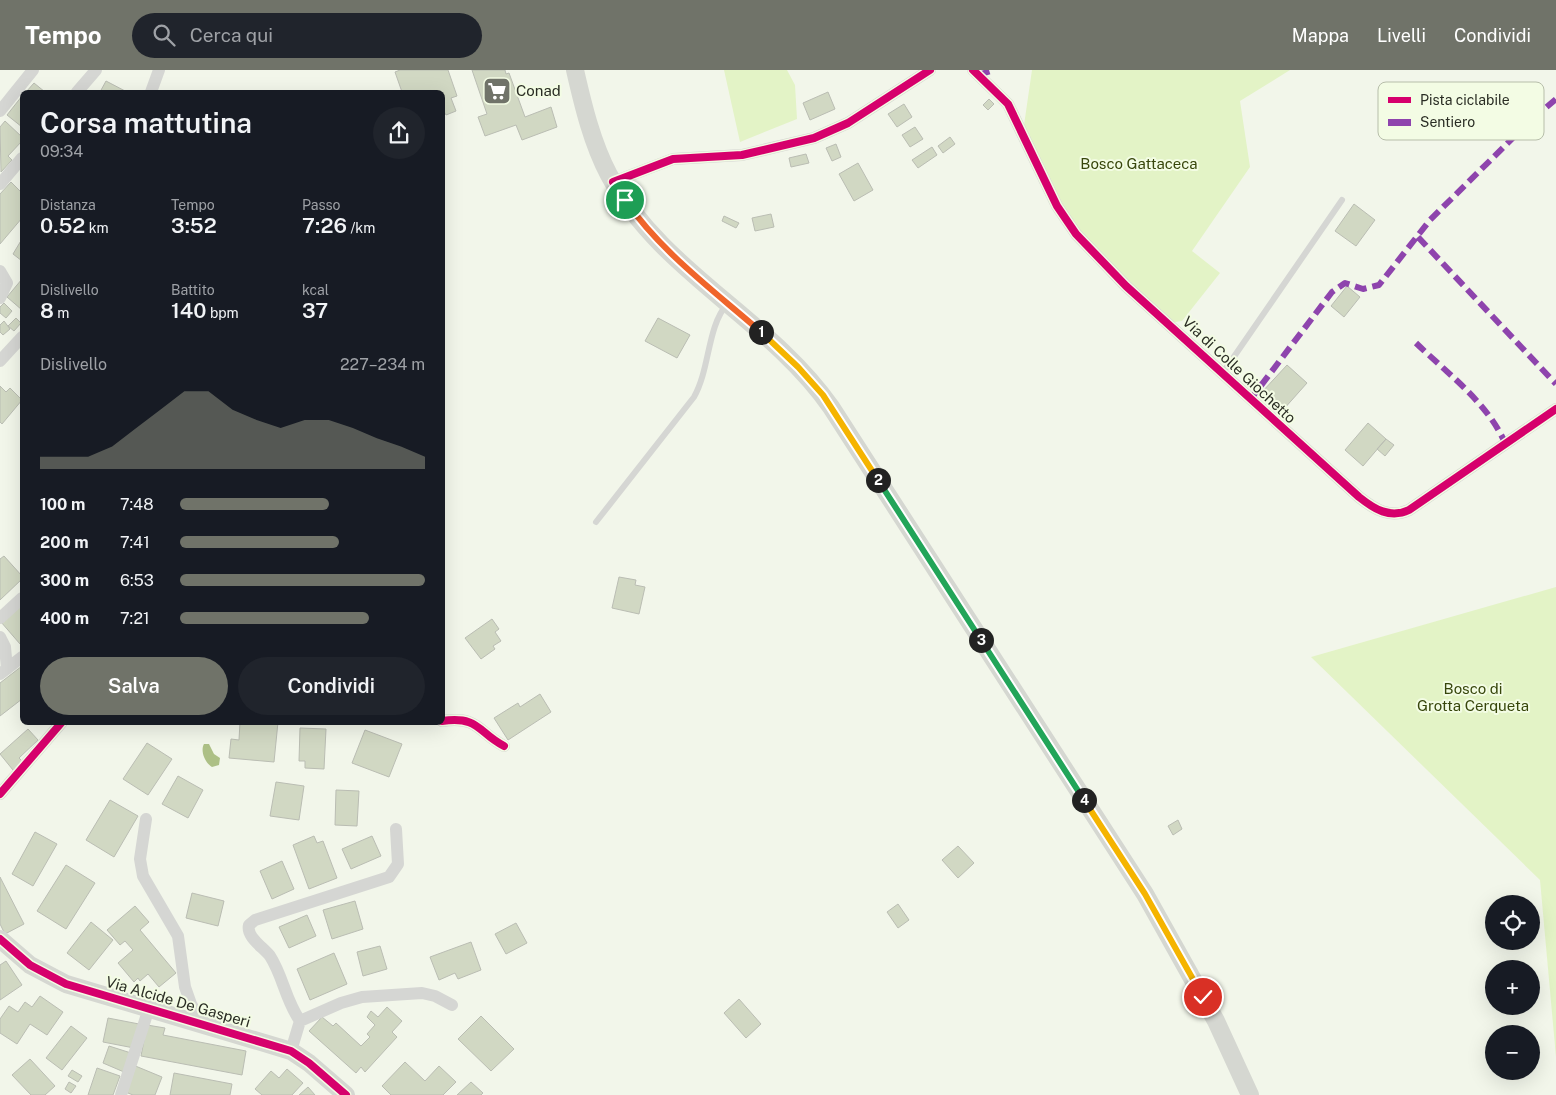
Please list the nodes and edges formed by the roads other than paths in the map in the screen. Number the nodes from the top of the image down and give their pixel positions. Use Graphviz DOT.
graph roads {
  1 [pos="33,70"];
  2 [pos="96,70"];
  3 [pos="159,70"];
  4 [pos="575,70"];
  5 [pos="930,70"];
  6 [pos="973,70"];
  7 [pos="80,90"];
  8 [pos="152,90"];
  9 [pos="0,111"];
  10 [pos="20,160"];
  11 [pos="613,182"];
  12 [pos="0,184"];
  13 [pos="1342,200"];
  14 [pos="0,272"];
  15 [pos="0,298"];
  16 [pos="728,303"];
  17 [pos="20,338"];
  18 [pos="0,361"];
  19 [pos="1222,374"];
  20 [pos="1556,409"];
  21 [pos="596,522"];
  22 [pos="20,600"];
  23 [pos="0,618"];
  24 [pos="0,637"];
  25 [pos="20,659"];
  26 [pos="4,672"];
  27 [pos="445,721"];
  28 [pos="59,725"];
  29 [pos="504,746"];
  30 [pos="0,794"];
  31 [pos="146,819"];
  32 [pos="396,830"];
  33 [pos="0,939"];
  34 [pos="452,1005"];
  35 [pos="149,1008"];
  36 [pos="300,1021"];
  37 [pos="203,1024"];
  38 [pos="291,1051"];
  39 [pos="121,1095"];
  40 [pos="346,1095"];
  41 [pos="1250,1095"];
  1 -- 9 [label="street"];
  2 -- 7 [label="street"];
  3 -- 8 [label="street"];
  4 -- 11 [label="main road"];
  5 -- 11 [label="street"];
  6 -- 19 [label="street, Via di Colle Giochetto"];
  10 -- 12 [label="street"];
  11 -- 16 [label="main road"];
  13 -- 19 [label="lane"];
  14 -- 15 [label="street"];
  16 -- 21 [label="lane"];
  16 -- 41 [label="main road"];
  17 -- 18 [label="street"];
  19 -- 20 [label="street, Via di Colle Giochetto"];
  22 -- 23 [label="street"];
  24 -- 26 [label="street"];
  25 -- 26 [label="street"];
  27 -- 29 [label="street"];
  28 -- 30 [label="street"];
  31 -- 37 [label="street"];
  32 -- 36 [label="street"];
  33 -- 35 [label="main road, Via Alcide De Gasperi"];
  34 -- 36 [label="street"];
  35 -- 37 [label="main road, Via Alcide De Gasperi"];
  35 -- 39 [label="street"];
  36 -- 38 [label="street"];
  37 -- 38 [label="main road, Via Alcide De Gasperi"];
  38 -- 40 [label="main road, Via Alcide De Gasperi"];
}
